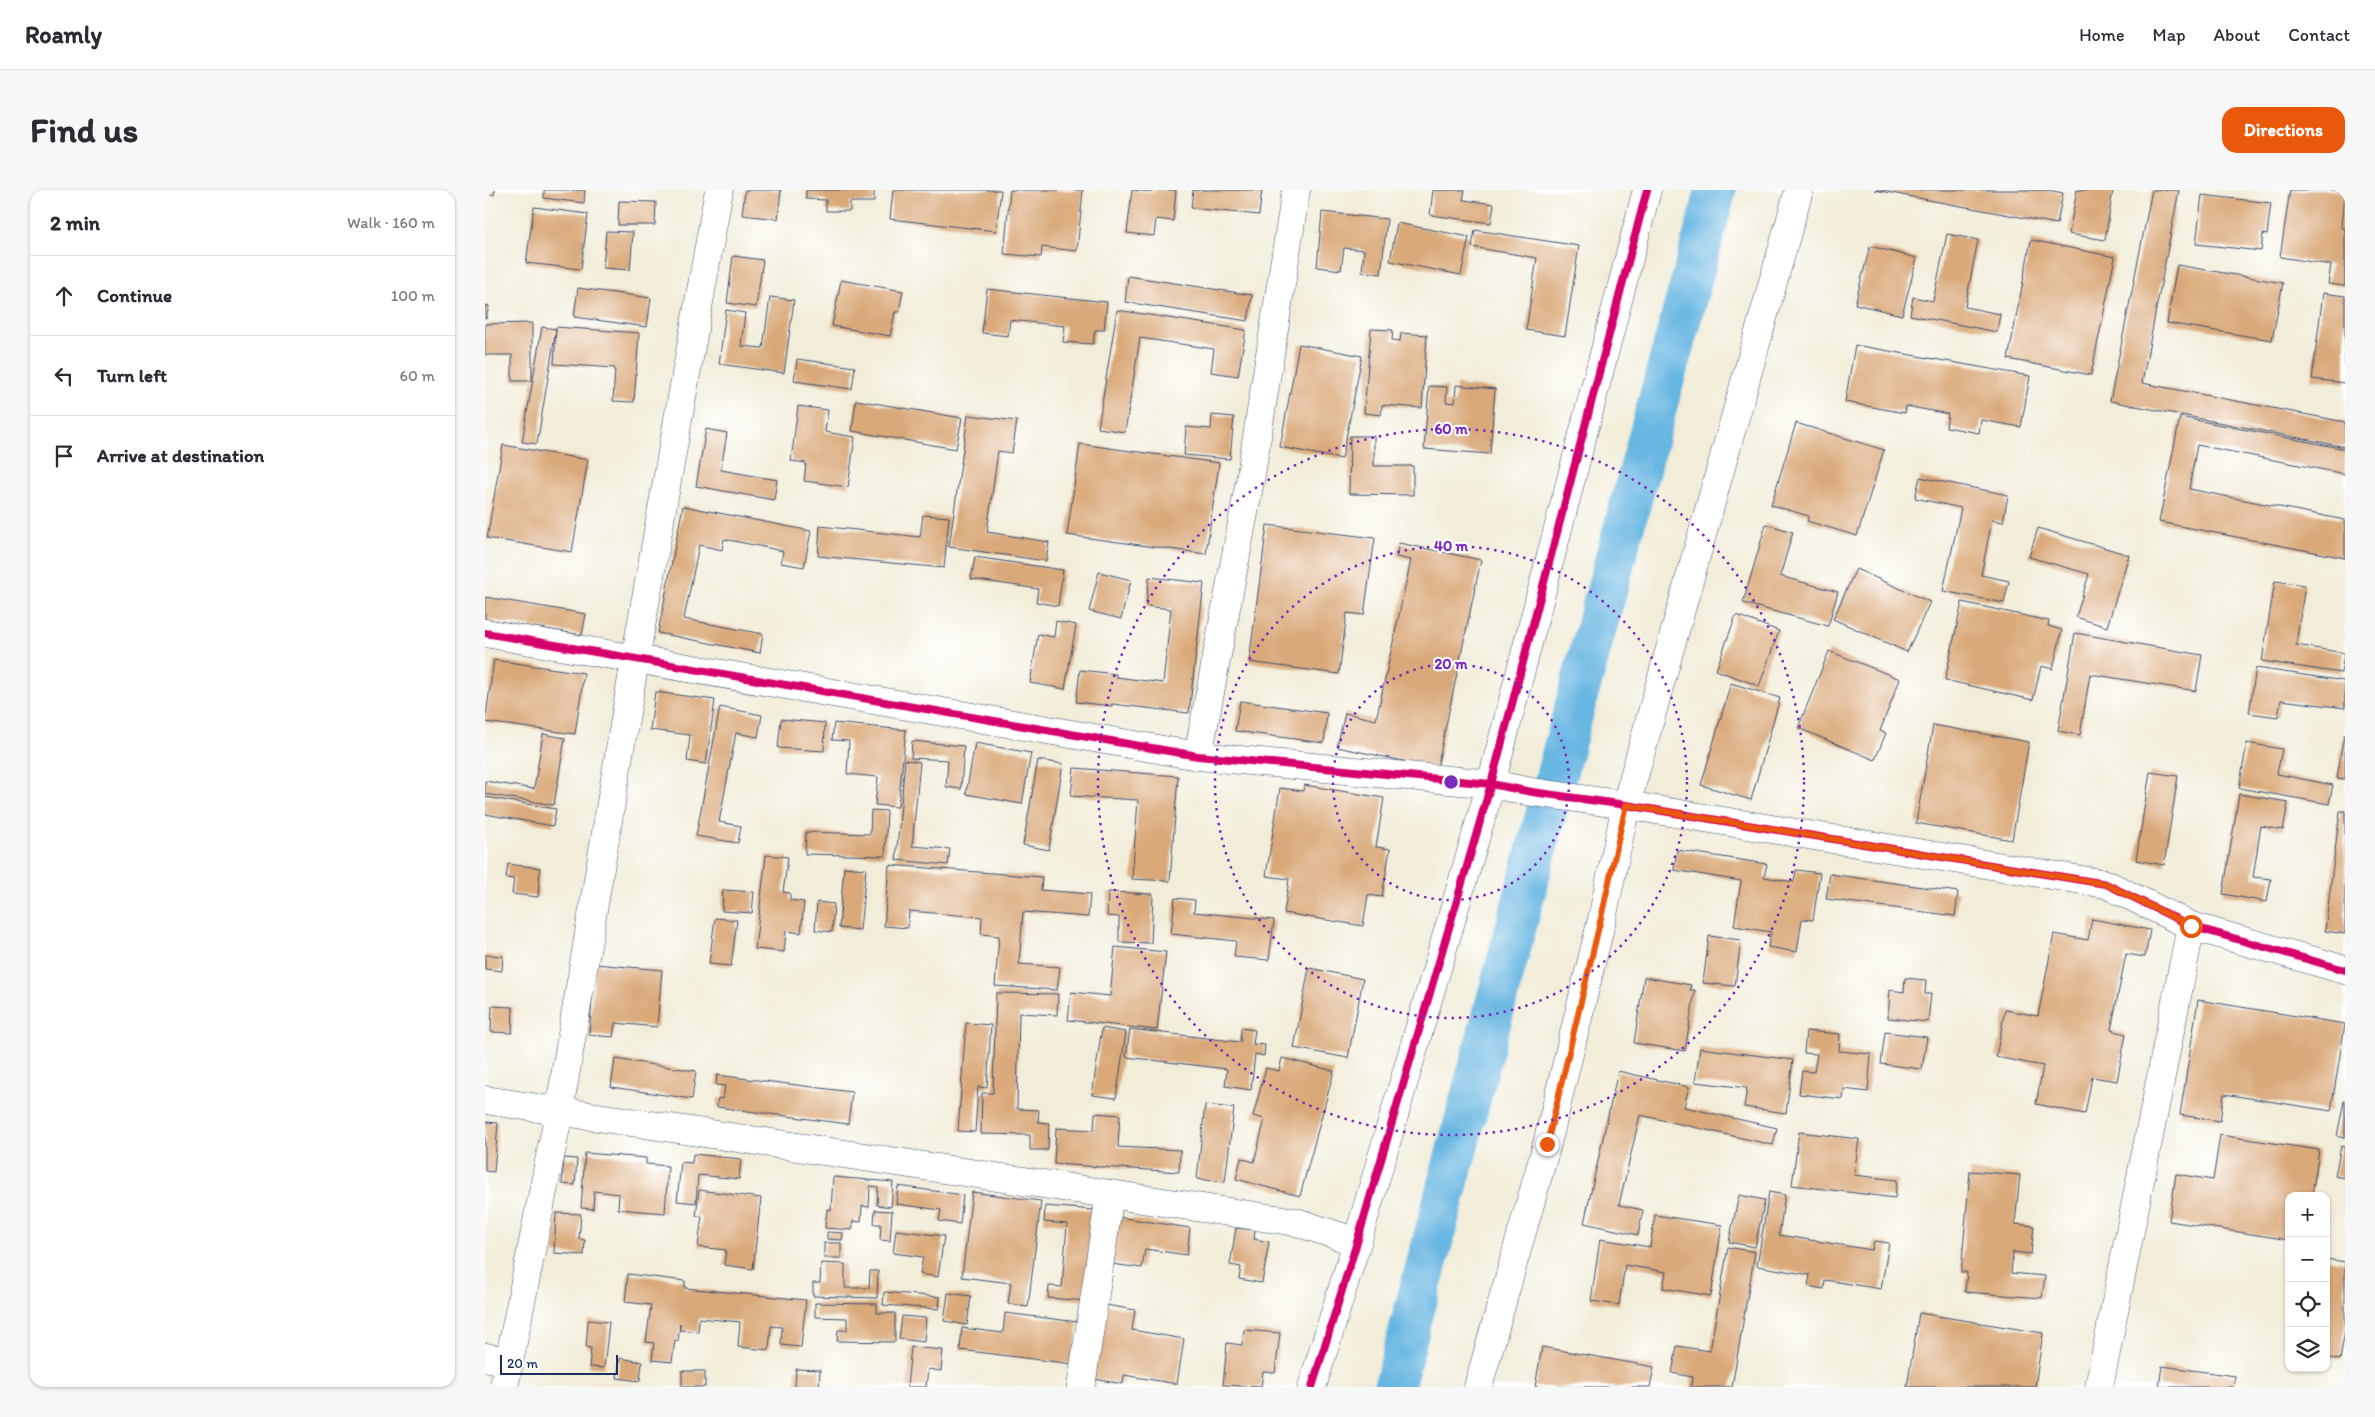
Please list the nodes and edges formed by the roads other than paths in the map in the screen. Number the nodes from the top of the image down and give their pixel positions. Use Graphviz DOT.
graph roads {
  1 [pos="719,190"];
  2 [pos="1296,190"];
  3 [pos="1647,190"];
  4 [pos="1799,190"];
  5 [pos="485,633"];
  6 [pos="635,660"];
  7 [pos="1198,756"];
  8 [pos="1491,784"];
  9 [pos="1626,805"];
  10 [pos="2191,926"];
  11 [pos="2345,970"];
  12 [pos="485,1100"];
  13 [pos="559,1112"];
  14 [pos="1110,1194"];
  15 [pos="1357,1242"];
  16 [pos="499,1368"];
  17 [pos="1081,1387"];
  18 [pos="1312,1387"];
  19 [pos="1478,1387"];
  20 [pos="2099,1387"];
  1 -- 6 [label="street"];
  2 -- 7 [label="street"];
  3 -- 8 [label="street"];
  4 -- 9 [label="street"];
  5 -- 6 [label="street"];
  6 -- 7 [label="street"];
  6 -- 13 [label="street"];
  7 -- 8 [label="street"];
  8 -- 9 [label="street"];
  8 -- 15 [label="street"];
  9 -- 10 [label="street"];
  9 -- 19 [label="street"];
  10 -- 11 [label="street"];
  10 -- 20 [label="street"];
  12 -- 13 [label="street"];
  13 -- 14 [label="street"];
  13 -- 16 [label="street"];
  14 -- 15 [label="street"];
  14 -- 17 [label="street"];
  15 -- 18 [label="street"];
}
